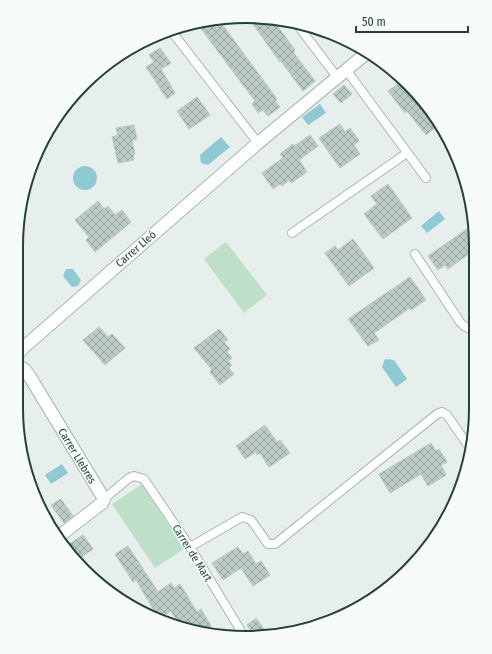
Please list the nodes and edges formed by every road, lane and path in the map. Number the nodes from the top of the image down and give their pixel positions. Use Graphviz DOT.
graph roads {
  1 [pos="303,31"];
  2 [pos="174,35"];
  3 [pos="363,56"];
  4 [pos="342,74"];
  5 [pos="258,144"];
  6 [pos="407,152"];
  7 [pos="426,178"];
  8 [pos="292,232"];
  9 [pos="416,254"];
  10 [pos="469,328"];
  11 [pos="23,348"];
  12 [pos="23,369"];
  13 [pos="466,443"];
  14 [pos="104,499"];
  15 [pos="62,534"];
  16 [pos="190,547"];
  17 [pos="241,631"];
  1 -- 4 [label="lane"];
  2 -- 5 [label="lane"];
  3 -- 4 [label="street, Carrer Lleó"];
  4 -- 5 [label="street, Carrer Lleó"];
  4 -- 6 [label="lane"];
  5 -- 11 [label="street, Carrer Lleó"];
  6 -- 7 [label="lane"];
  6 -- 8 [label="lane"];
  9 -- 10 [label="lane"];
  12 -- 14 [label="street, Carrer Llebres"];
  13 -- 16 [label="lane"];
  14 -- 15 [label="street"];
  14 -- 16 [label="lane, Carrer de Mart"];
  16 -- 17 [label="lane, Carrer de Mart"];
}
